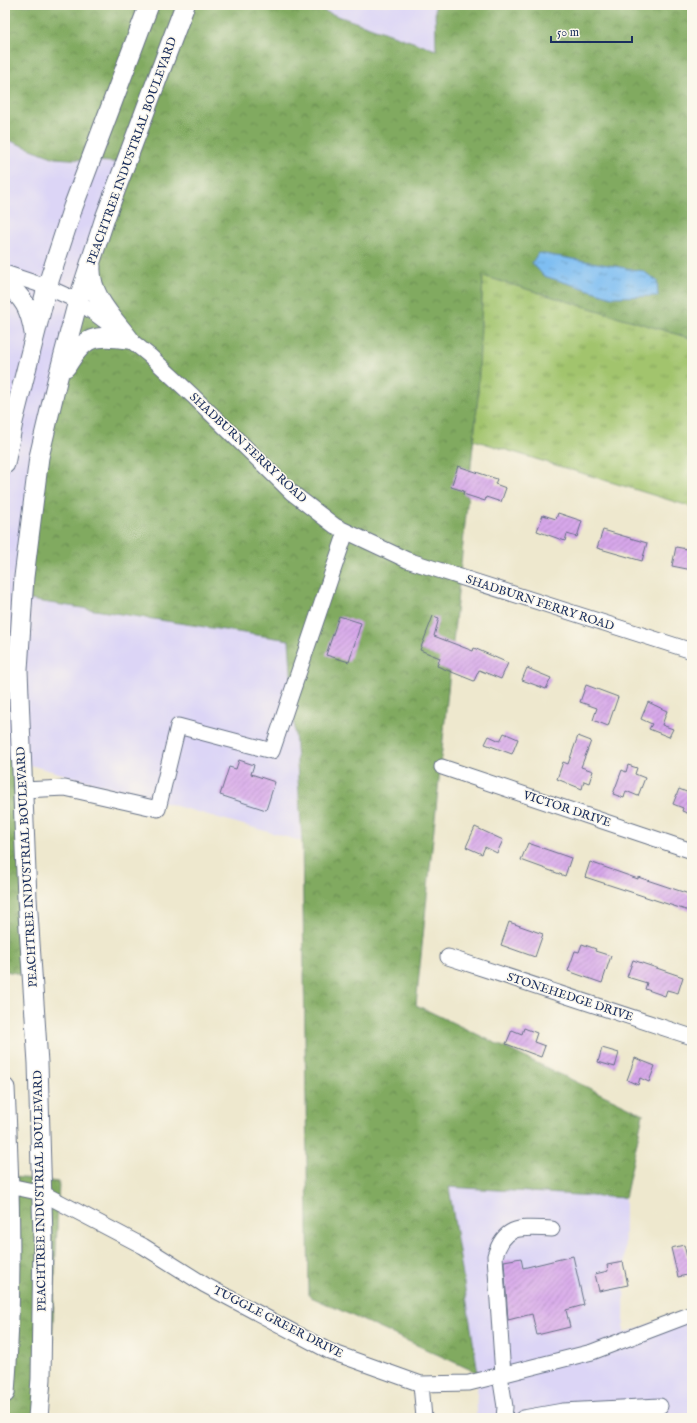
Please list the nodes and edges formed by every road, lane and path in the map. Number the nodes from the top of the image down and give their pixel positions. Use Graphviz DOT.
graph roads {
  1 [pos="149,5"];
  2 [pos="185,5"];
  3 [pos="91,260"];
  4 [pos="5,273"];
  5 [pos="5,282"];
  6 [pos="47,287"];
  7 [pos="78,301"];
  8 [pos="34,336"];
  9 [pos="129,339"];
  10 [pos="57,381"];
  11 [pos="9,427"];
  12 [pos="5,464"];
  13 [pos="346,532"];
  14 [pos="692,651"];
  15 [pos="442,767"];
  16 [pos="23,790"];
  17 [pos="692,851"];
  18 [pos="448,957"];
  19 [pos="692,1037"];
  20 [pos="5,1088"];
  21 [pos="7,1186"];
  22 [pos="42,1193"];
  23 [pos="552,1229"];
  24 [pos="692,1314"];
  25 [pos="502,1375"];
  26 [pos="421,1384"];
  27 [pos="5,1393"];
  28 [pos="660,1406"];
  29 [pos="38,1418"];
  30 [pos="424,1418"];
  31 [pos="504,1418"];
  32 [pos="523,1418"];
  1 -- 6 [label="main road"];
  2 -- 3 [label="main road, PEACHTREE INDUSTRIAL BOULEVARD"];
  3 -- 7 [label="main road, PEACHTREE INDUSTRIAL BOULEVARD"];
  3 -- 9 [label="main road"];
  4 -- 6 [label="street, SHADBURN FERRY ROAD"];
  5 -- 8 [label="main road"];
  6 -- 7 [label="street, SHADBURN FERRY ROAD"];
  6 -- 8 [label="main road"];
  7 -- 9 [label="street, SHADBURN FERRY ROAD"];
  7 -- 10 [label="main road, PEACHTREE INDUSTRIAL BOULEVARD"];
  8 -- 11 [label="main road"];
  9 -- 10 [label="main road"];
  9 -- 13 [label="street, SHADBURN FERRY ROAD"];
  10 -- 16 [label="main road, PEACHTREE INDUSTRIAL BOULEVARD"];
  11 -- 12 [label="main road"];
  13 -- 14 [label="street, SHADBURN FERRY ROAD"];
  13 -- 16 [label="street"];
  15 -- 17 [label="street, VICTOR DRIVE"];
  16 -- 22 [label="main road, PEACHTREE INDUSTRIAL BOULEVARD"];
  18 -- 19 [label="street, STONEHEDGE DRIVE"];
  20 -- 21 [label="main road"];
  21 -- 22 [label="street, TUGGLE GREER DRIVE"];
  21 -- 27 [label="main road"];
  22 -- 26 [label="street, TUGGLE GREER DRIVE"];
  22 -- 29 [label="main road, PEACHTREE INDUSTRIAL BOULEVARD"];
  23 -- 25 [label="street"];
  24 -- 25 [label="street, TUGGLE GREER DRIVE"];
  25 -- 26 [label="street, TUGGLE GREER DRIVE"];
  25 -- 31 [label="street"];
  26 -- 30 [label="street"];
  28 -- 32 [label="street"];
}
